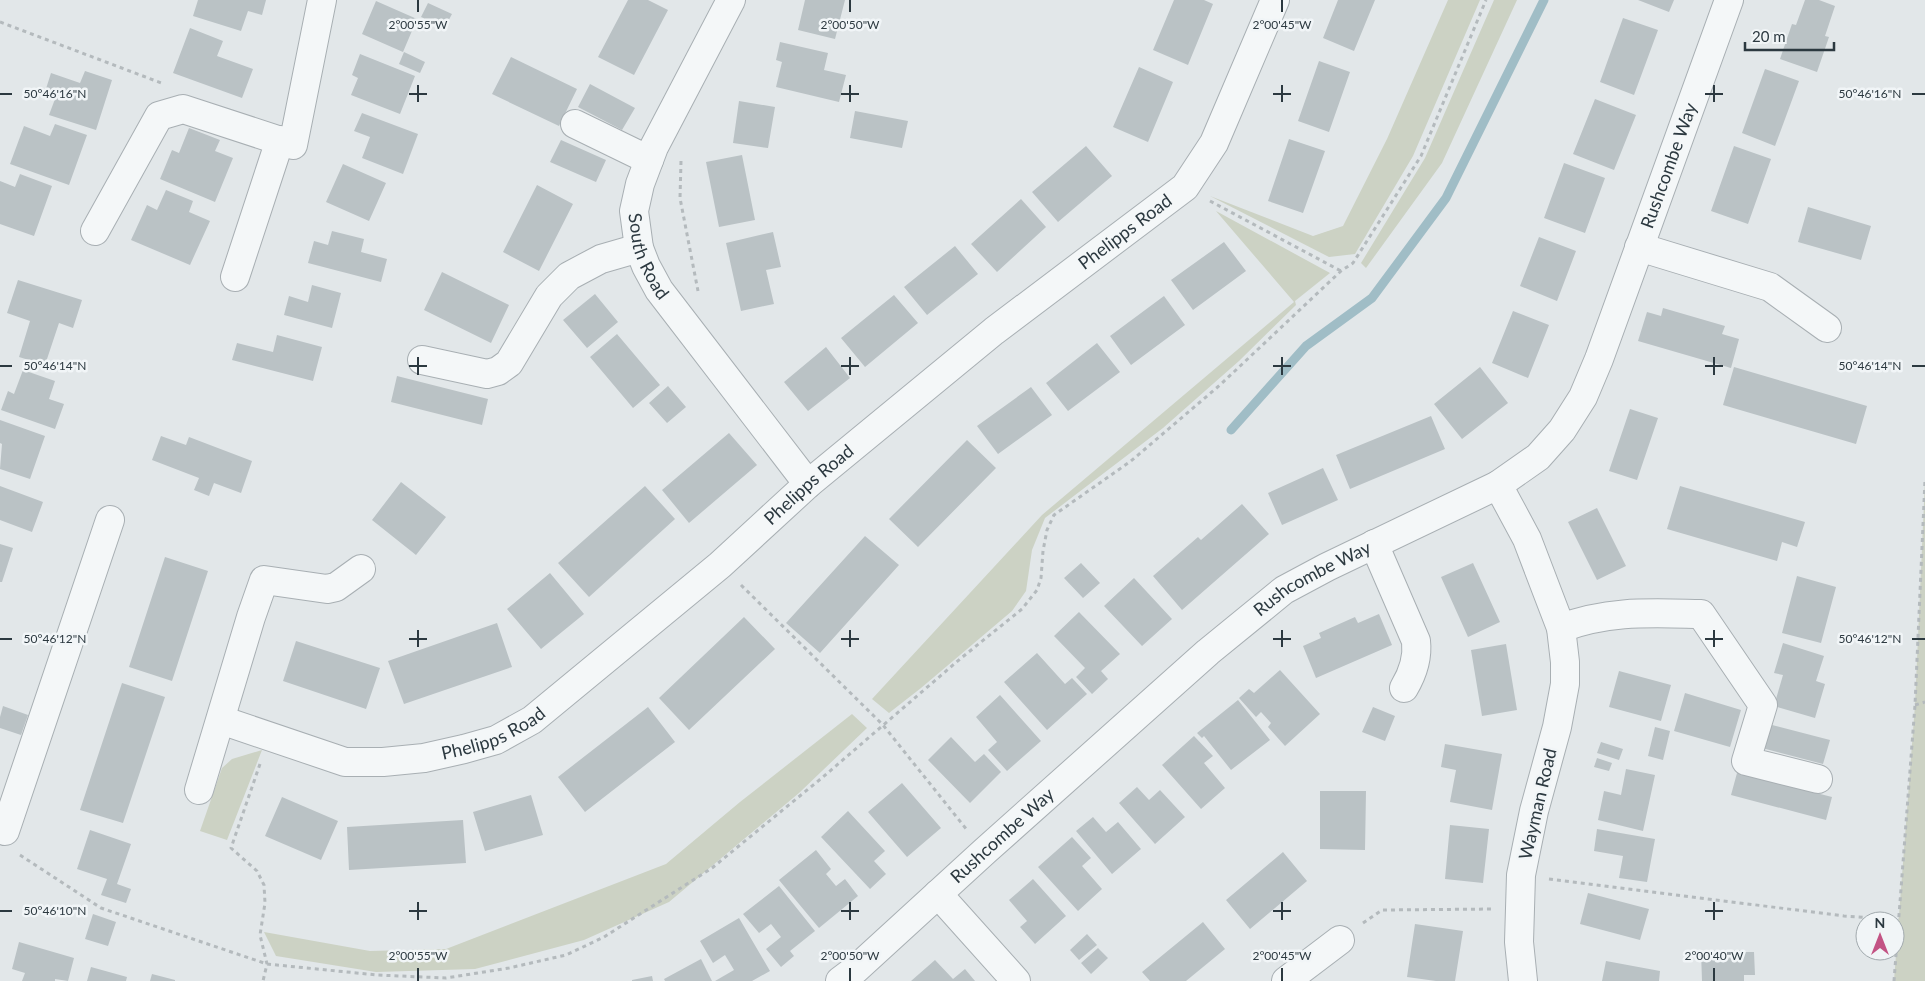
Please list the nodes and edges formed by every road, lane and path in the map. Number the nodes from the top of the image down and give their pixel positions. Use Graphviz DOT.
graph roads {
  1 [pos="322,0"];
  2 [pos="730,0"];
  3 [pos="1275,0"];
  4 [pos="1486,0"];
  5 [pos="1729,0"];
  6 [pos="0,22"];
  7 [pos="166,85"];
  8 [pos="575,124"];
  9 [pos="287,142"];
  10 [pos="649,160"];
  11 [pos="681,160"];
  12 [pos="1186,187"];
  13 [pos="95,231"];
  14 [pos="1639,247"];
  15 [pos="639,248"];
  16 [pos="1341,271"];
  17 [pos="235,276"];
  18 [pos="699,295"];
  19 [pos="1826,328"];
  20 [pos="422,360"];
  21 [pos="1925,480"];
  22 [pos="808,484"];
  23 [pos="1498,484"];
  24 [pos="110,520"];
  25 [pos="1374,544"];
  26 [pos="720,565"];
  27 [pos="361,569"];
  28 [pos="1561,628"];
  29 [pos="1404,688"];
  30 [pos="1925,702"];
  31 [pos="1915,705"];
  32 [pos="221,720"];
  33 [pos="882,725"];
  34 [pos="270,737"];
  35 [pos="1818,779"];
  36 [pos="199,790"];
  37 [pos="3,829"];
  38 [pos="984,851"];
  39 [pos="1521,876"];
  40 [pos="938,894"];
  41 [pos="1520,909"];
  42 [pos="1900,911"];
  43 [pos="1855,917"];
  44 [pos="1340,940"];
  45 [pos="1896,961"];
  46 [pos="267,964"];
  47 [pos="263,981"];
  48 [pos="840,981"];
  49 [pos="1016,981"];
  50 [pos="1286,981"];
  51 [pos="1523,981"];
  52 [pos="1894,981"];
  1 -- 9 [label="street"];
  2 -- 10 [label="street, South Road"];
  3 -- 12 [label="street, Phelipps Road"];
  4 -- 16 [label="path"];
  5 -- 14 [label="street, Rushcombe Way"];
  6 -- 7 [label="path"];
  8 -- 10 [label="street"];
  9 -- 13 [label="street"];
  9 -- 17 [label="street"];
  10 -- 15 [label="street, South Road"];
  11 -- 18 [label="path"];
  12 -- 16 [label="path"];
  12 -- 22 [label="street, Phelipps Road"];
  14 -- 19 [label="street, Rushcombe Way"];
  14 -- 23 [label="street, Rushcombe Way"];
  15 -- 20 [label="street"];
  15 -- 22 [label="street, South Road"];
  16 -- 33 [label="path"];
  21 -- 31 [label="path"];
  22 -- 26 [label="street, Phelipps Road"];
  23 -- 25 [label="street, Rushcombe Way"];
  23 -- 28 [label="street, Wayman Road"];
  24 -- 37 [label="street"];
  25 -- 29 [label="street"];
  25 -- 38 [label="street, Rushcombe Way"];
  26 -- 33 [label="path"];
  26 -- 34 [label="street, Phelipps Road"];
  27 -- 32 [label="street"];
  28 -- 35 [label="street"];
  28 -- 39 [label="street, Wayman Road"];
  30 -- 31 [label="path"];
  31 -- 42 [label="path"];
  32 -- 34 [label="street, Phelipps Road"];
  32 -- 36 [label="street"];
  33 -- 38 [label="path"];
  33 -- 46 [label="path"];
  34 -- 46 [label="path"];
  37 -- 46 [label="path"];
  38 -- 40 [label="street, Rushcombe Way"];
  39 -- 41 [label="street, Wayman Road"];
  39 -- 43 [label="path"];
  40 -- 48 [label="street, Rushcombe Way"];
  40 -- 49 [label="street, Rushcombe Way"];
  41 -- 44 [label="path"];
  41 -- 51 [label="street, Wayman Road"];
  44 -- 50 [label="street"];
  45 -- 52 [label="path"];
  46 -- 47 [label="path"];
}
